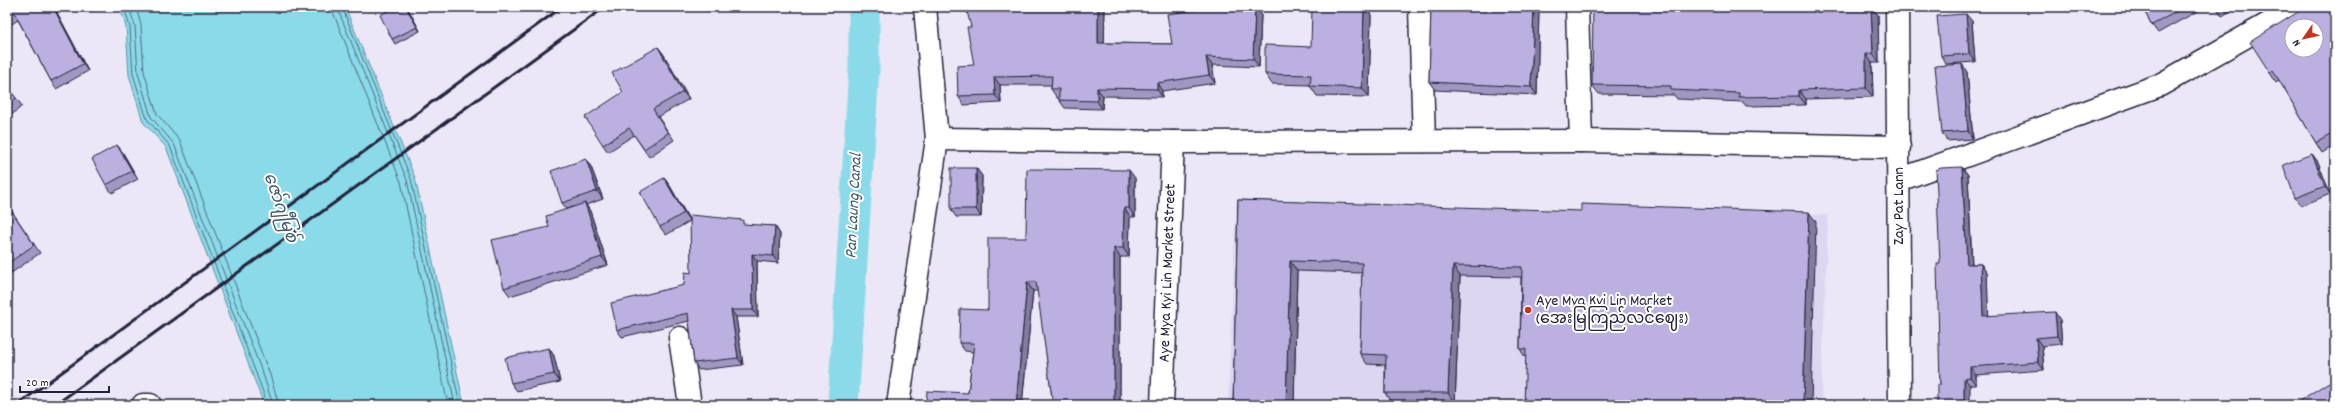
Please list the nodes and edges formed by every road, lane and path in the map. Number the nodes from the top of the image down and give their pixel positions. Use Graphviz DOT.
graph roads {
  1 [pos="925,7"];
  2 [pos="1420,7"];
  3 [pos="1577,7"];
  4 [pos="1897,7"];
  5 [pos="2298,7"];
  6 [pos="937,139"];
  7 [pos="1424,141"];
  8 [pos="1581,141"];
  9 [pos="1173,142"];
  10 [pos="1899,146"];
  11 [pos="1899,180"];
  12 [pos="680,338"];
  13 [pos="143,405"];
  14 [pos="150,405"];
  15 [pos="690,405"];
  16 [pos="898,405"];
  17 [pos="1162,405"];
  18 [pos="1900,405"];
  1 -- 6 [label="street"];
  2 -- 7 [label="street"];
  3 -- 8 [label="street"];
  4 -- 10 [label="street, Zay Pat Lann"];
  5 -- 11 [label="street"];
  6 -- 9 [label="street"];
  6 -- 16 [label="street"];
  7 -- 8 [label="street"];
  7 -- 9 [label="street"];
  8 -- 10 [label="street"];
  9 -- 17 [label="street, Aye Mya Kyi Lin Market Street"];
  10 -- 11 [label="street, Zay Pat Lann"];
  11 -- 18 [label="street, Zay Pat Lann"];
  12 -- 15 [label="street"];
  13 -- 14 [label="street"];
}
